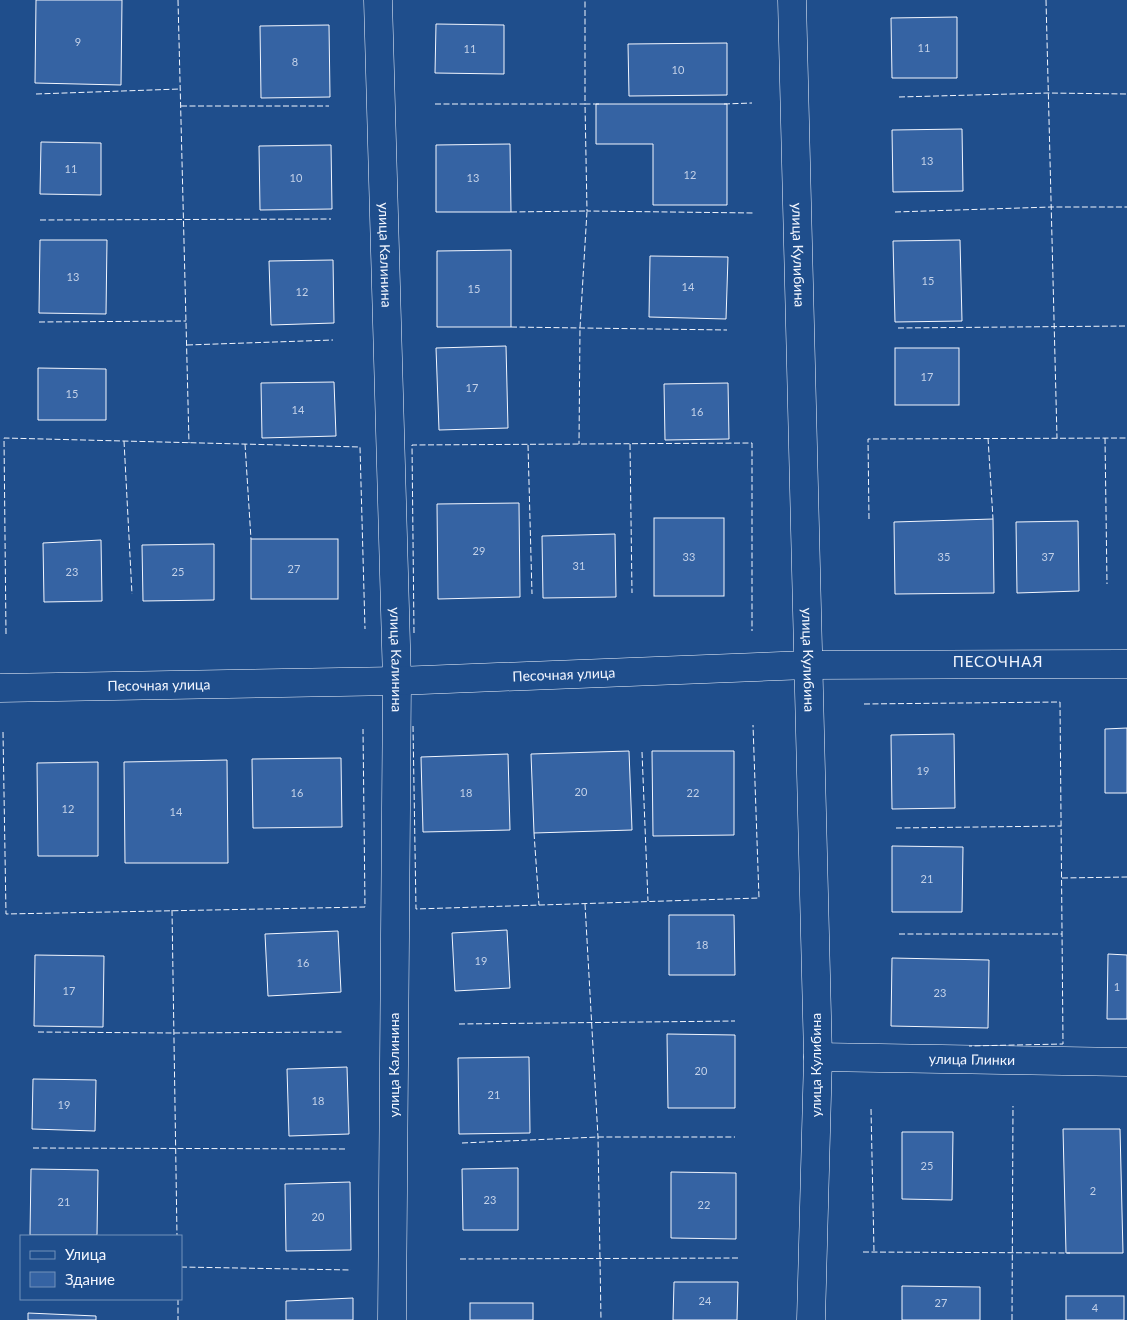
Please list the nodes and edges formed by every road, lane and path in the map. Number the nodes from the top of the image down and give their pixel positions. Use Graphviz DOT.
graph roads {
  1 [pos="378,0"];
  2 [pos="792,0"];
  3 [pos="807,664"];
  4 [pos="1127,664"];
  5 [pos="397,681"];
  6 [pos="0,688"];
  7 [pos="818,1057"];
  8 [pos="1127,1062"];
  9 [pos="392,1320"];
  10 [pos="811,1320"];
  1 -- 5 [label="street, улица Калинина"];
  2 -- 3 [label="street, улица Кулибина"];
  3 -- 4 [label="street, Песочная улица"];
  3 -- 5 [label="street, Песочная улица"];
  3 -- 7 [label="street, улица Кулибина"];
  5 -- 6 [label="street, Песочная улица"];
  5 -- 9 [label="street, улица Калинина"];
  7 -- 8 [label="street, улица Глинки"];
  7 -- 10 [label="street, улица Кулибина"];
}
